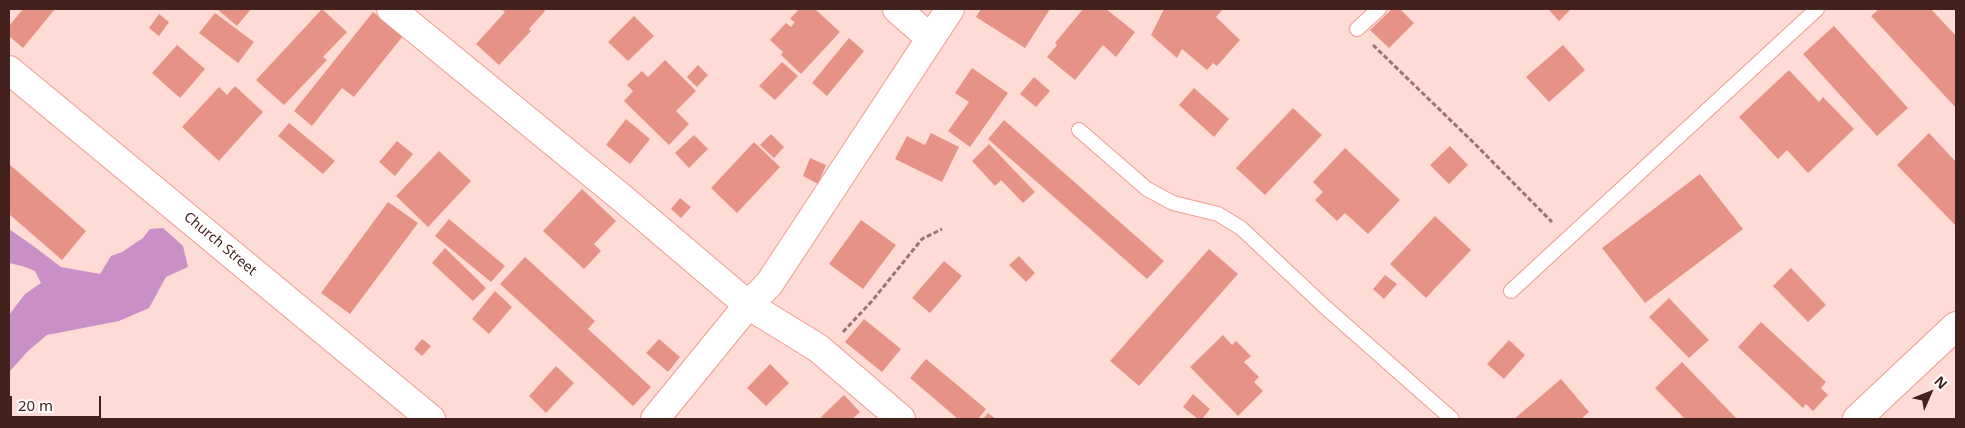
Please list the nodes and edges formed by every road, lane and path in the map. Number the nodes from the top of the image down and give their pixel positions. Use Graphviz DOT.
graph roads {
  1 [pos="391,9"];
  2 [pos="897,9"];
  3 [pos="950,9"];
  4 [pos="1379,9"];
  5 [pos="1817,9"];
  6 [pos="1357,29"];
  7 [pos="930,38"];
  8 [pos="9,70"];
  9 [pos="1079,130"];
  10 [pos="942,229"];
  11 [pos="1568,238"];
  12 [pos="1511,291"];
  13 [pos="748,305"];
  14 [pos="1956,326"];
  15 [pos="826,354"];
  16 [pos="431,419"];
  17 [pos="655,419"];
  18 [pos="901,419"];
  19 [pos="1452,419"];
  20 [pos="1857,419"];
  1 -- 13 [label="street"];
  2 -- 7 [label="street"];
  3 -- 7 [label="street"];
  4 -- 6 [label="lane"];
  5 -- 11 [label="lane"];
  6 -- 11 [label="path"];
  7 -- 13 [label="street"];
  8 -- 16 [label="street, Church Street"];
  9 -- 19 [label="lane"];
  10 -- 15 [label="path"];
  11 -- 12 [label="lane"];
  13 -- 15 [label="street"];
  13 -- 17 [label="street"];
  14 -- 20 [label="street"];
  15 -- 18 [label="street"];
}
